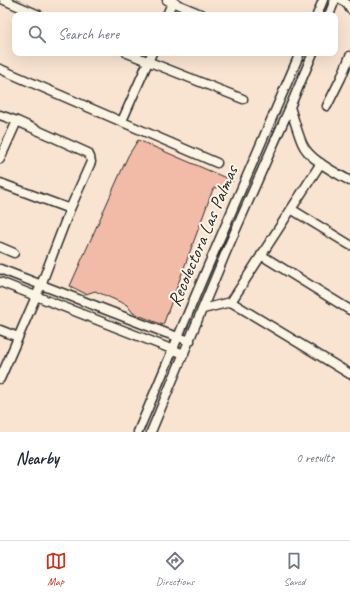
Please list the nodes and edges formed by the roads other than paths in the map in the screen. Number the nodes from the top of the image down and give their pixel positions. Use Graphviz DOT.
graph roads {
  1 [pos="4,0"];
  2 [pos="323,0"];
  3 [pos="335,0"];
  4 [pos="342,0"];
  5 [pos="171,1"];
  6 [pos="350,9"];
  7 [pos="32,12"];
  8 [pos="168,12"];
  9 [pos="196,12"];
  10 [pos="318,12"];
  11 [pos="330,12"];
  12 [pos="134,56"];
  13 [pos="151,56"];
  14 [pos="296,56"];
  15 [pos="312,56"];
  16 [pos="350,56"];
  17 [pos="148,62"];
  18 [pos="0,69"];
  19 [pos="243,99"];
  20 [pos="328,106"];
  21 [pos="290,107"];
  22 [pos="0,114"];
  23 [pos="18,121"];
  24 [pos="122,121"];
  25 [pos="0,158"];
  26 [pos="217,163"];
  27 [pos="321,163"];
  28 [pos="350,181"];
  29 [pos="0,183"];
  30 [pos="70,209"];
  31 [pos="291,209"];
  32 [pos="350,245"];
  33 [pos="0,247"];
  34 [pos="14,253"];
  35 [pos="261,255"];
  36 [pos="0,269"];
  37 [pos="0,282"];
  38 [pos="41,285"];
  39 [pos="36,296"];
  40 [pos="232,302"];
  41 [pos="203,309"];
  42 [pos="350,310"];
  43 [pos="0,330"];
  44 [pos="178,336"];
  45 [pos="18,337"];
  46 [pos="190,341"];
  47 [pos="172,350"];
  48 [pos="184,354"];
  49 [pos="350,374"];
  50 [pos="0,379"];
  51 [pos="138,432"];
  52 [pos="151,432"];
  1 -- 7 [label="street"];
  2 -- 10 [label="street"];
  3 -- 11 [label="street"];
  4 -- 6 [label="street"];
  5 -- 8 [label="street"];
  5 -- 9 [label="street"];
  12 -- 17 [label="street"];
  13 -- 17 [label="street"];
  14 -- 44 [label="street, Recolectora Las Palmas"];
  15 -- 21 [label="street, Recolectora Las Palmas"];
  16 -- 20 [label="street"];
  17 -- 19 [label="street"];
  17 -- 24 [label="street"];
  18 -- 24 [label="street"];
  21 -- 27 [label="street"];
  21 -- 41 [label="street, Recolectora Las Palmas"];
  22 -- 23 [label="street"];
  23 -- 25 [label="street"];
  23 -- 30 [label="street"];
  24 -- 26 [label="street"];
  27 -- 28 [label="street"];
  27 -- 31 [label="street"];
  29 -- 30 [label="street"];
  30 -- 38 [label="street"];
  31 -- 32 [label="street"];
  31 -- 35 [label="street"];
  33 -- 34 [label="street"];
  35 -- 40 [label="street"];
  35 -- 42 [label="street"];
  36 -- 38 [label="street"];
  37 -- 39 [label="street"];
  38 -- 39 [label="street"];
  38 -- 44 [label="street"];
  39 -- 45 [label="street"];
  39 -- 47 [label="street"];
  40 -- 41 [label="street"];
  40 -- 49 [label="street"];
  41 -- 46 [label="street, Recolectora Las Palmas"];
  43 -- 45 [label="street"];
  44 -- 46 [label="street"];
  44 -- 47 [label="street, Recolectora Las Palmas"];
  45 -- 50 [label="street"];
  46 -- 48 [label="street, Recolectora Las Palmas"];
  47 -- 48 [label="street"];
  47 -- 51 [label="street, Recolectora Las Palmas"];
  48 -- 52 [label="street, Recolectora Las Palmas"];
}
